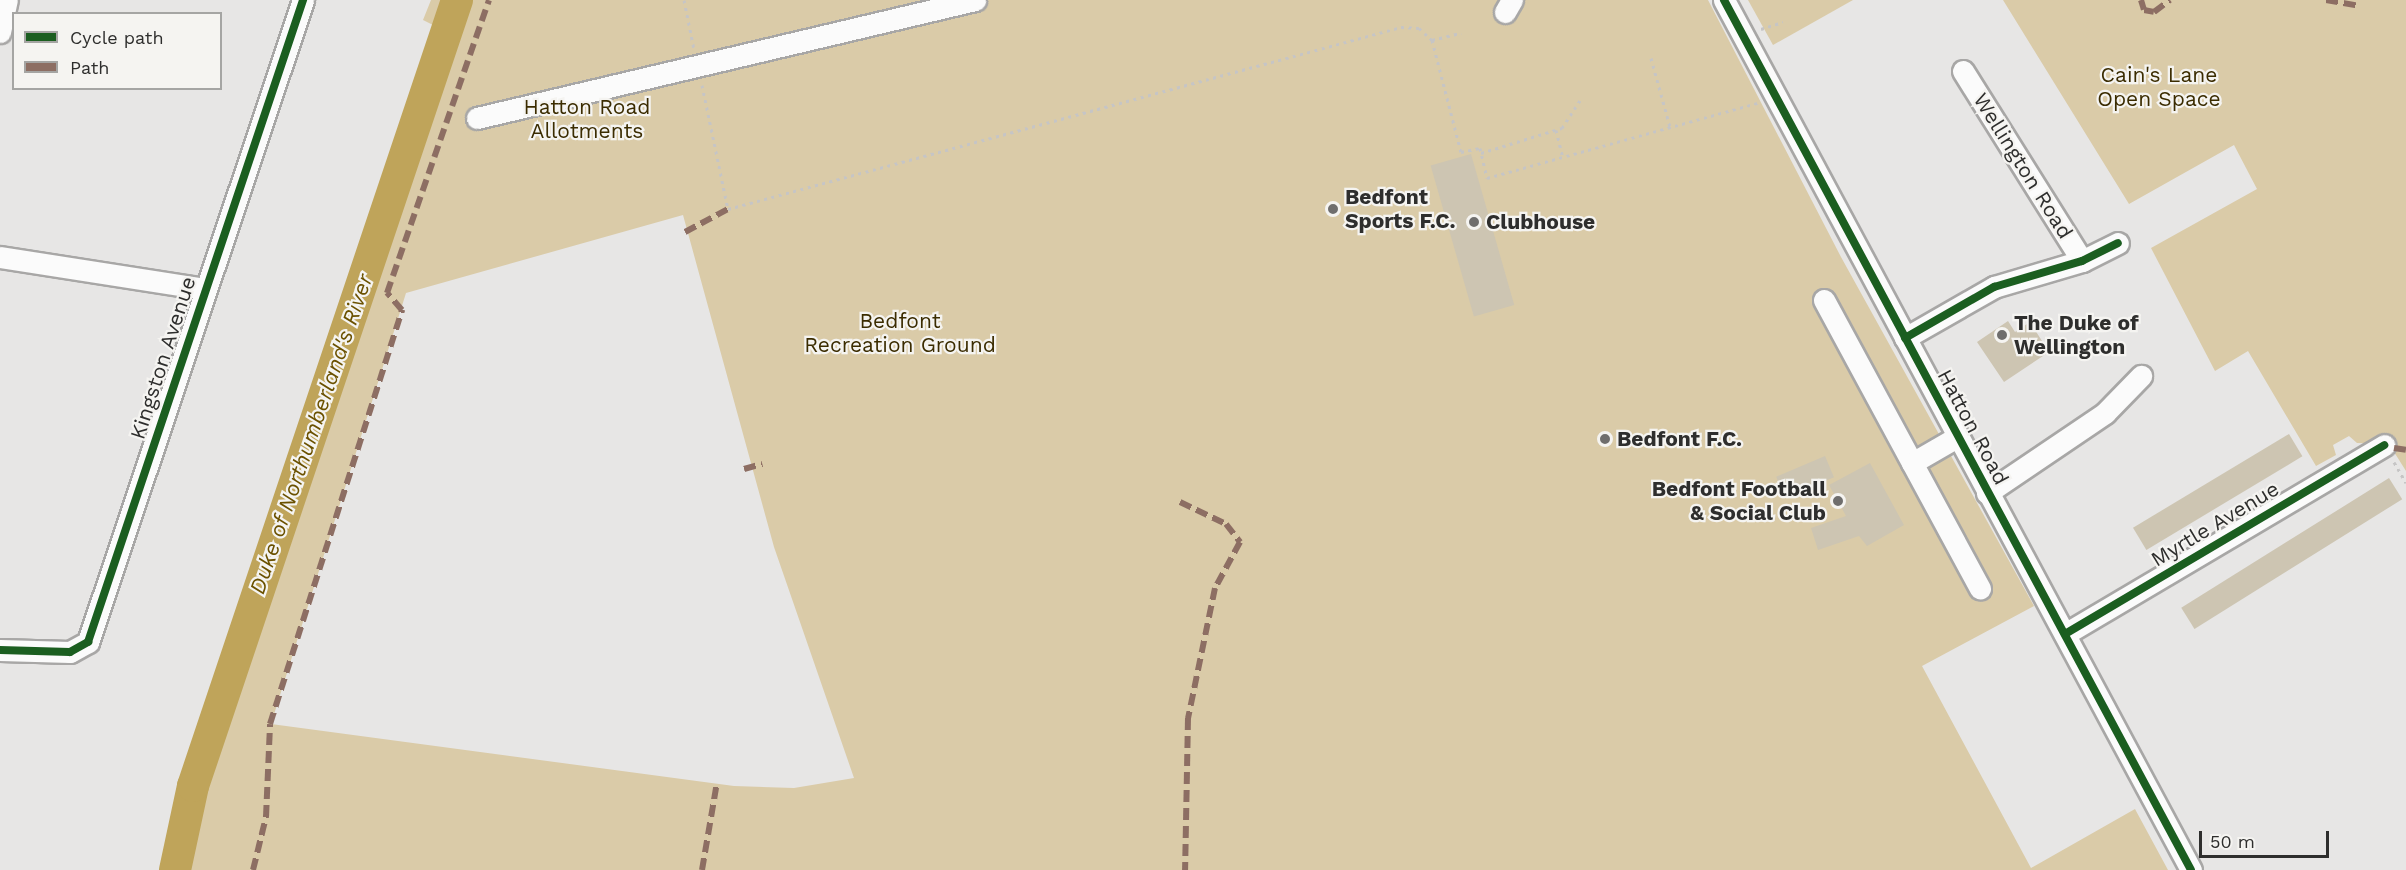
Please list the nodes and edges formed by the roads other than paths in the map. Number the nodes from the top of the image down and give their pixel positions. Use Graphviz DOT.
graph roads {
  1 [pos="7,0"];
  2 [pos="303,0"];
  3 [pos="975,0"];
  4 [pos="1724,0"];
  5 [pos="0,32"];
  6 [pos="1963,71"];
  7 [pos="477,118"];
  8 [pos="2118,243"];
  9 [pos="0,257"];
  10 [pos="2082,261"];
  11 [pos="204,290"];
  12 [pos="1824,300"];
  13 [pos="1905,338"];
  14 [pos="2141,376"];
  15 [pos="1957,437"];
  16 [pos="2384,445"];
  17 [pos="1912,463"];
  18 [pos="1988,493"];
  19 [pos="1980,588"];
  20 [pos="2065,634"];
  21 [pos="0,650"];
  22 [pos="2191,870"];
  1 -- 5 [label="street"];
  2 -- 11 [label="street, Kingston Avenue"];
  3 -- 7 [label="street"];
  4 -- 13 [label="street, Hatton Road"];
  6 -- 10 [label="street, Wellington Road"];
  8 -- 10 [label="street, Wellington Road"];
  9 -- 11 [label="street"];
  10 -- 13 [label="street, Wellington Road"];
  11 -- 21 [label="street, Kingston Avenue"];
  12 -- 17 [label="street"];
  13 -- 15 [label="street, Hatton Road"];
  14 -- 18 [label="street"];
  15 -- 17 [label="street"];
  15 -- 18 [label="street, Hatton Road"];
  16 -- 20 [label="street, Myrtle Avenue"];
  17 -- 19 [label="street"];
  18 -- 20 [label="street, Hatton Road"];
  20 -- 22 [label="street, Hatton Road"];
}
